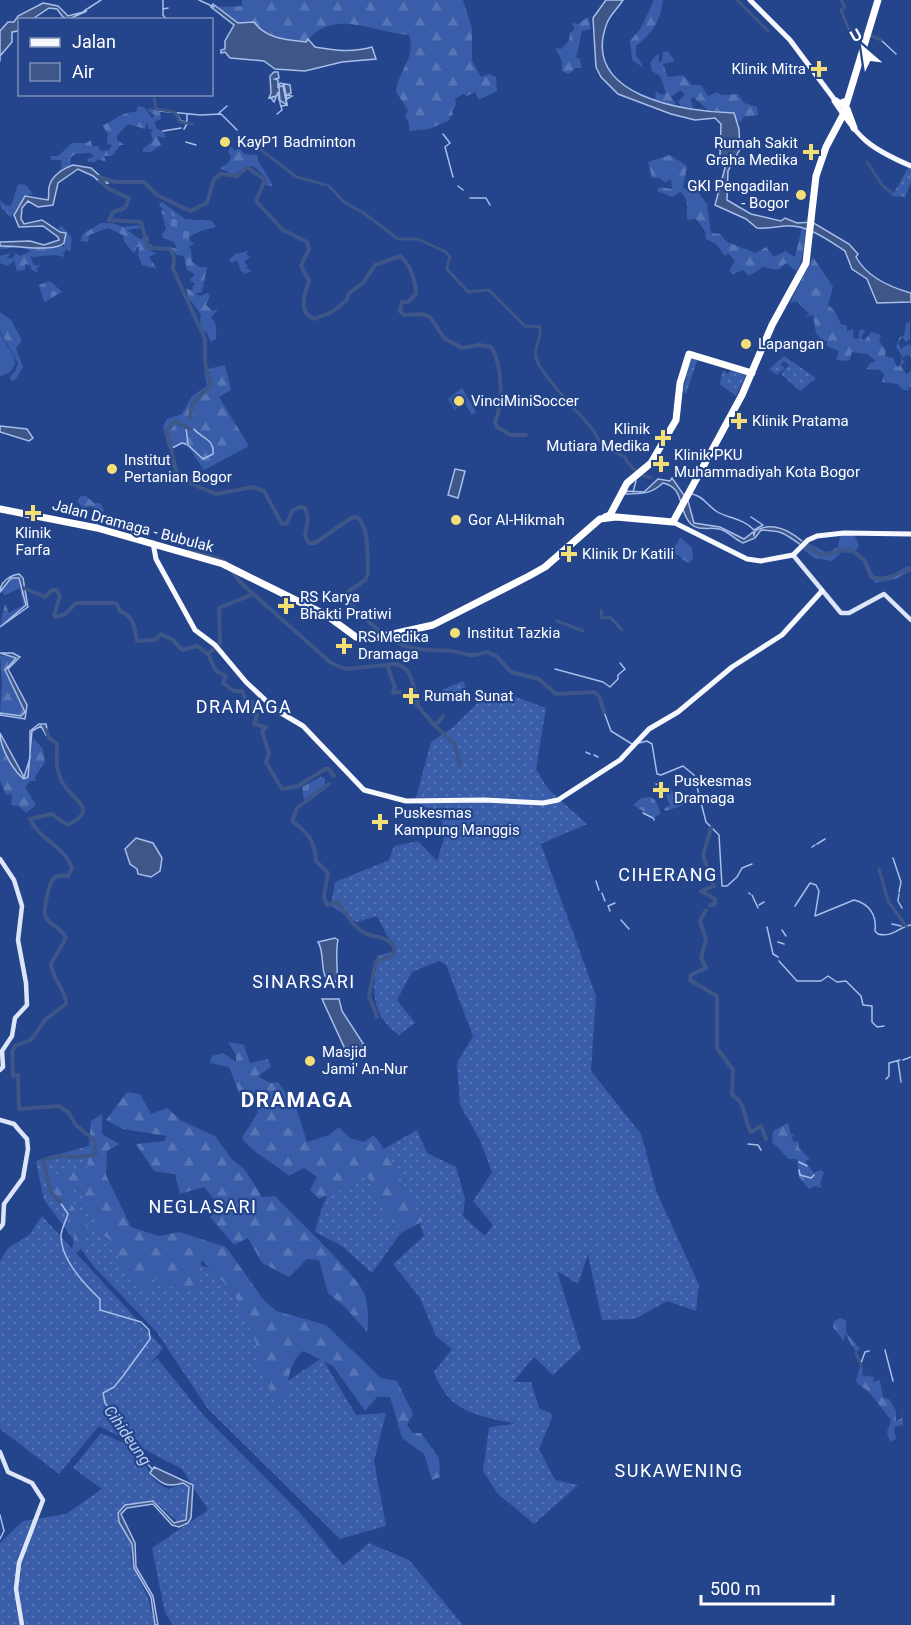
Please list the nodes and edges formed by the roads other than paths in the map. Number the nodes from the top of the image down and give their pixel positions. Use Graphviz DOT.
graph roads {
  1 [pos="750,0"];
  2 [pos="877,0"];
  3 [pos="866,29"];
  4 [pos="831,94"];
  5 [pos="849,94"];
  6 [pos="836,101"];
  7 [pos="844,102"];
  8 [pos="842,112"];
  9 [pos="835,127"];
  10 [pos="853,128"];
  11 [pos="911,166"];
  12 [pos="751,373"];
  13 [pos="623,492"];
  14 [pos="680,508"];
  15 [pos="0,509"];
  16 [pos="613,515"];
  17 [pos="600,519"];
  18 [pos="662,519"];
  19 [pos="674,522"];
  20 [pos="911,534"];
  21 [pos="153,543"];
  22 [pos="793,555"];
  23 [pos="822,591"];
  24 [pos="911,620"];
  25 [pos="0,859"];
  26 [pos="0,1070"];
  27 [pos="0,1120"];
  28 [pos="0,1228"];
  29 [pos="0,1452"];
  30 [pos="22,1625"];
  1 -- 4 [label="main road"];
  2 -- 3 [label="highway"];
  3 -- 5 [label="highway"];
  3 -- 7 [label="highway"];
  4 -- 6 [label="main road"];
  4 -- 8 [label="main road"];
  5 -- 8 [label="highway"];
  5 -- 10 [label="highway"];
  6 -- 7 [label="highway"];
  6 -- 8 [label="main road"];
  7 -- 8 [label="highway"];
  8 -- 9 [label="highway"];
  8 -- 10 [label="main road"];
  9 -- 10 [label="highway"];
  9 -- 12 [label="highway"];
  10 -- 11 [label="main road"];
  12 -- 13 [label="highway"];
  12 -- 14 [label="highway"];
  13 -- 16 [label="highway"];
  13 -- 17 [label="highway"];
  14 -- 18 [label="highway"];
  14 -- 19 [label="highway"];
  15 -- 21 [label="highway, Jalan Dramaga - Bubulak"];
  16 -- 17 [label="highway"];
  16 -- 18 [label="highway"];
  17 -- 21 [label="highway, Jalan Dramaga - Bubulak"];
  18 -- 19 [label="highway"];
  19 -- 22 [label="main road"];
  20 -- 22 [label="main road"];
  21 -- 23 [label="main road"];
  22 -- 23 [label="main road"];
  23 -- 24 [label="main road"];
  25 -- 26 [label="main road"];
  27 -- 28 [label="main road"];
  29 -- 30 [label="main road"];
}
